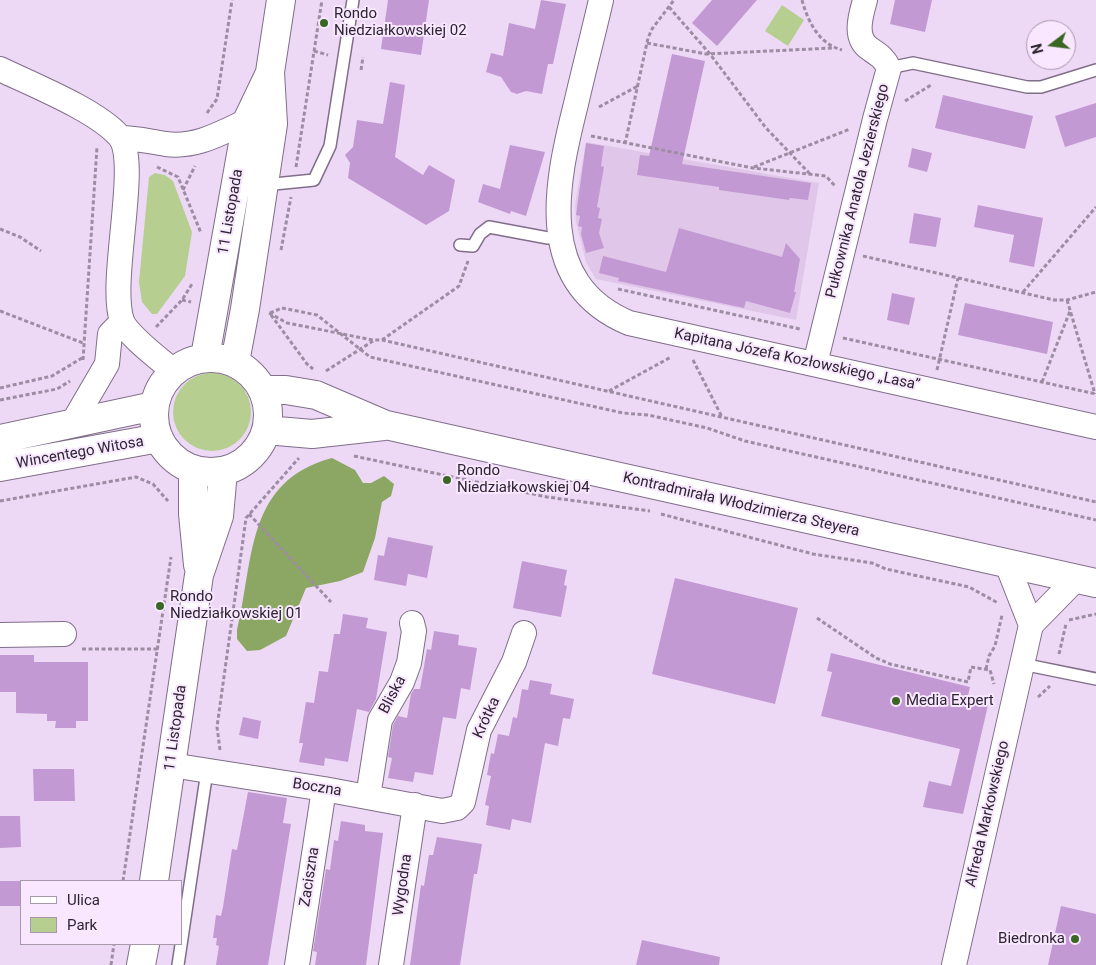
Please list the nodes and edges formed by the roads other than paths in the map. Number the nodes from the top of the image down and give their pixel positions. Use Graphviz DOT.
graph roads {
  1 [pos="281,0"];
  2 [pos="353,0"];
  3 [pos="601,0"];
  4 [pos="865,0"];
  5 [pos="890,68"];
  6 [pos="0,69"];
  7 [pos="1096,70"];
  8 [pos="270,72"];
  9 [pos="247,121"];
  10 [pos="121,138"];
  11 [pos="264,185"];
  12 [pos="559,228"];
  13 [pos="460,245"];
  14 [pos="122,322"];
  15 [pos="205,357"];
  16 [pos="235,362"];
  17 [pos="815,364"];
  18 [pos="173,371"];
  19 [pos="263,390"];
  20 [pos="154,406"];
  21 [pos="72,424"];
  22 [pos="386,426"];
  23 [pos="1096,427"];
  24 [pos="266,430"];
  25 [pos="159,438"];
  26 [pos="0,439"];
  27 [pos="0,467"];
  28 [pos="193,469"];
  29 [pos="223,471"];
  30 [pos="1007,564"];
  31 [pos="199,575"];
  32 [pos="1086,581"];
  33 [pos="412,623"];
  34 [pos="1031,625"];
  35 [pos="524,633"];
  36 [pos="64,634"];
  37 [pos="0,635"];
  38 [pos="1022,664"];
  39 [pos="1096,679"];
  40 [pos="171,765"];
  41 [pos="214,772"];
  42 [pos="324,789"];
  43 [pos="368,797"];
  44 [pos="415,805"];
  45 [pos="462,806"];
  46 [pos="154,880"];
  47 [pos="182,944"];
  48 [pos="144,945"];
  49 [pos="182,945"];
  50 [pos="141,965"];
  51 [pos="178,965"];
  52 [pos="297,965"];
  53 [pos="391,965"];
  54 [pos="954,965"];
  1 -- 8 [label="street, 11 Listopada"];
  2 -- 11 [label="lane"];
  3 -- 12 [label="street"];
  4 -- 5 [label="street, Pułkownika Anatola Jezierskiego"];
  5 -- 7 [label="lane"];
  5 -- 17 [label="street, Pułkownika Anatola Jezierskiego"];
  6 -- 10 [label="street"];
  8 -- 9 [label="street, 11 Listopada"];
  8 -- 11 [label="street, 11 Listopada"];
  9 -- 10 [label="street"];
  9 -- 15 [label="street, 11 Listopada"];
  10 -- 14 [label="street"];
  11 -- 16 [label="street, 11 Listopada"];
  12 -- 13 [label="lane"];
  12 -- 17 [label="street, Kapitana Józefa Kozłowskiego „Lasa”"];
  14 -- 18 [label="street"];
  14 -- 21 [label="street"];
  15 -- 16 [label="street"];
  15 -- 18 [label="street"];
  16 -- 19 [label="street"];
  17 -- 23 [label="street, Kapitana Józefa Kozłowskiego „Lasa”"];
  18 -- 20 [label="street"];
  19 -- 22 [label="street, Kontradmirała Włodzimierza Steyera"];
  19 -- 24 [label="street"];
  20 -- 21 [label="street, Wincentego Witosa"];
  20 -- 25 [label="street"];
  21 -- 26 [label="street, Wincentego Witosa"];
  22 -- 24 [label="street, Kontradmirała Włodzimierza Steyera"];
  22 -- 30 [label="street, Kontradmirała Włodzimierza Steyera"];
  24 -- 29 [label="street"];
  25 -- 27 [label="street, Wincentego Witosa"];
  25 -- 28 [label="street"];
  28 -- 29 [label="street"];
  28 -- 31 [label="street, 11 Listopada"];
  29 -- 31 [label="street, 11 Listopada"];
  30 -- 32 [label="street, Kontradmirała Włodzimierza Steyera"];
  30 -- 34 [label="street"];
  31 -- 40 [label="street, 11 Listopada"];
  32 -- 34 [label="street"];
  33 -- 43 [label="street, Bliska"];
  34 -- 38 [label="street, Alfreda Markowskiego"];
  35 -- 45 [label="street, Krótka"];
  36 -- 37 [label="street"];
  38 -- 39 [label="lane"];
  38 -- 54 [label="street, Alfreda Markowskiego"];
  40 -- 41 [label="street, Boczna"];
  40 -- 46 [label="street, 11 Listopada"];
  41 -- 42 [label="street, Boczna"];
  41 -- 47 [label="lane"];
  42 -- 43 [label="street, Boczna"];
  42 -- 52 [label="street, Zaciszna"];
  43 -- 44 [label="street, Boczna"];
  44 -- 45 [label="street, Boczna"];
  44 -- 53 [label="street, Wygodna"];
  48 -- 50 [label="street"];
  49 -- 51 [label="lane"];
}
